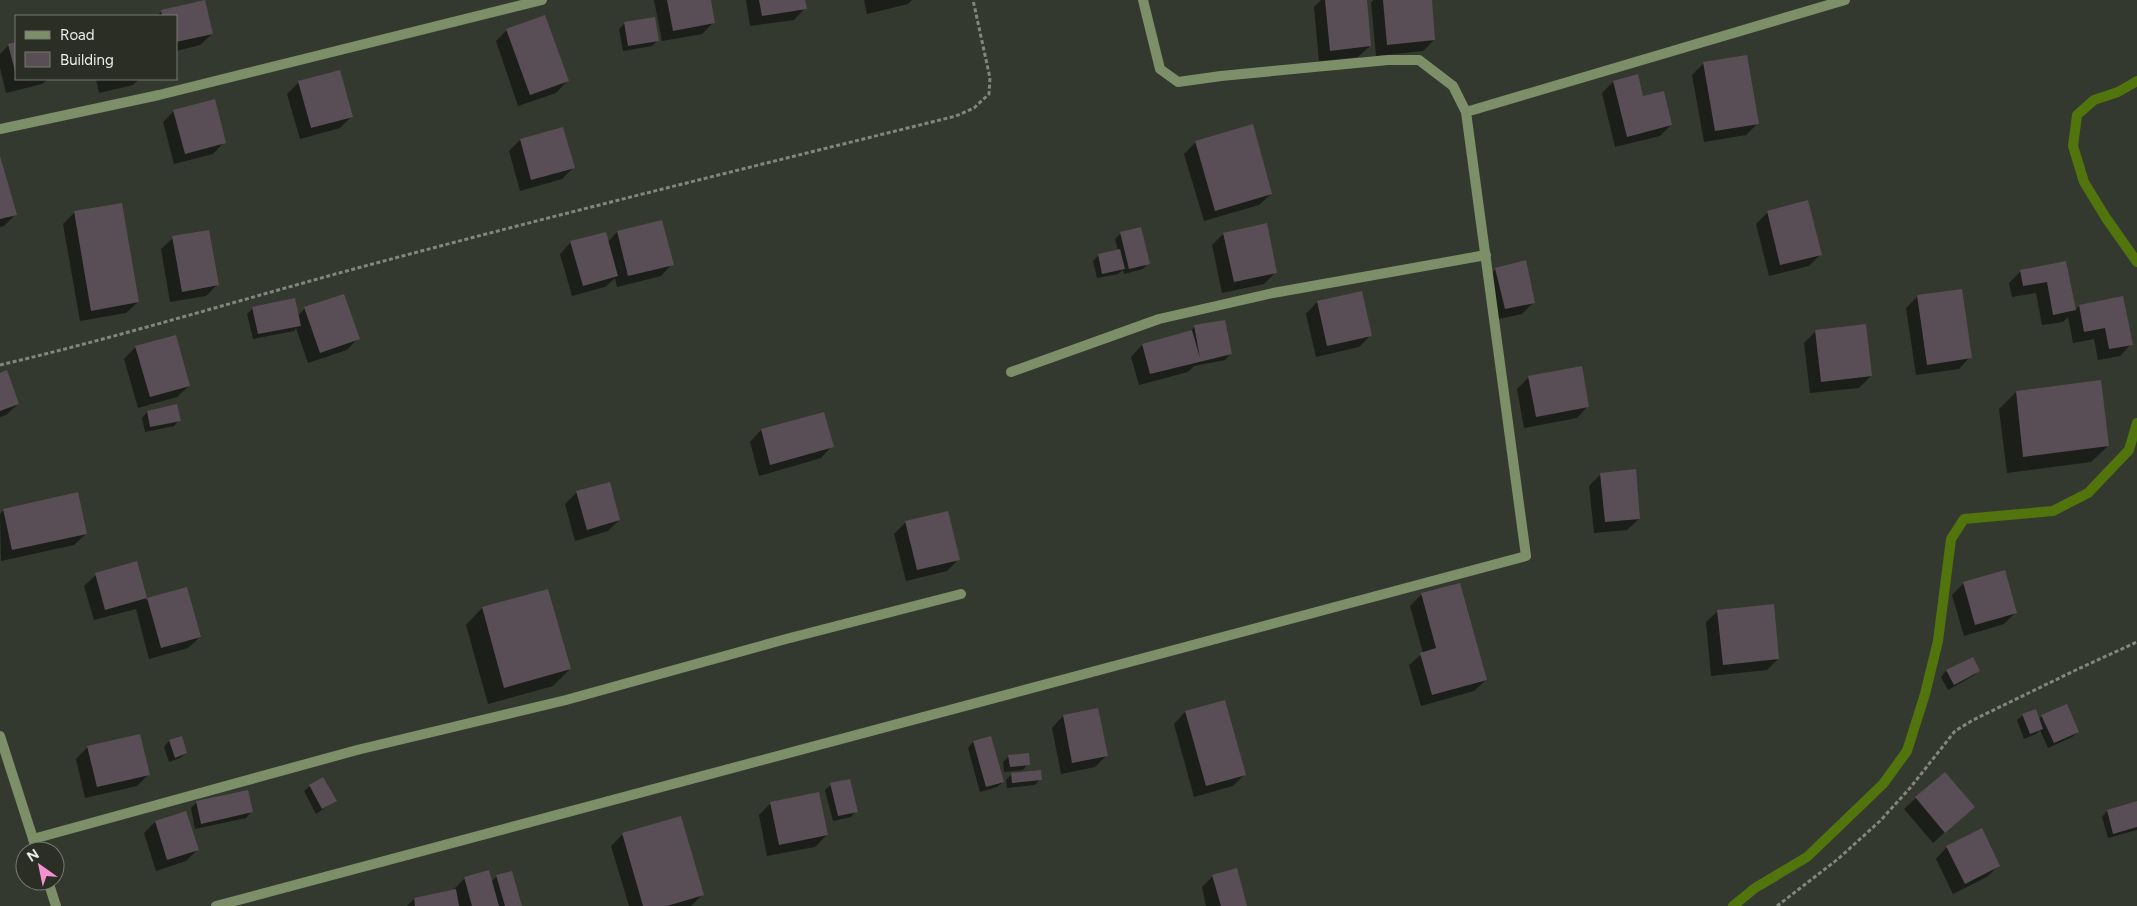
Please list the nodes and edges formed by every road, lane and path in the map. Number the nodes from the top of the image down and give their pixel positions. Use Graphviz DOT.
graph roads {
  1 [pos="542,0"];
  2 [pos="973,0"];
  3 [pos="1143,0"];
  4 [pos="1845,0"];
  5 [pos="1466,112"];
  6 [pos="0,129"];
  7 [pos="1486,255"];
  8 [pos="0,365"];
  9 [pos="1011,372"];
  10 [pos="960,594"];
  11 [pos="2137,642"];
  12 [pos="0,736"];
  13 [pos="33,839"];
  14 [pos="51,891"];
  15 [pos="56,906"];
  16 [pos="216,906"];
  17 [pos="1777,906"];
  1 -- 6 [label="street"];
  2 -- 8 [label="path"];
  3 -- 5 [label="street"];
  4 -- 5 [label="street"];
  5 -- 7 [label="street"];
  7 -- 9 [label="street"];
  7 -- 16 [label="street"];
  10 -- 13 [label="street"];
  11 -- 17 [label="path"];
  12 -- 13 [label="street"];
  14 -- 15 [label="street"];
}
